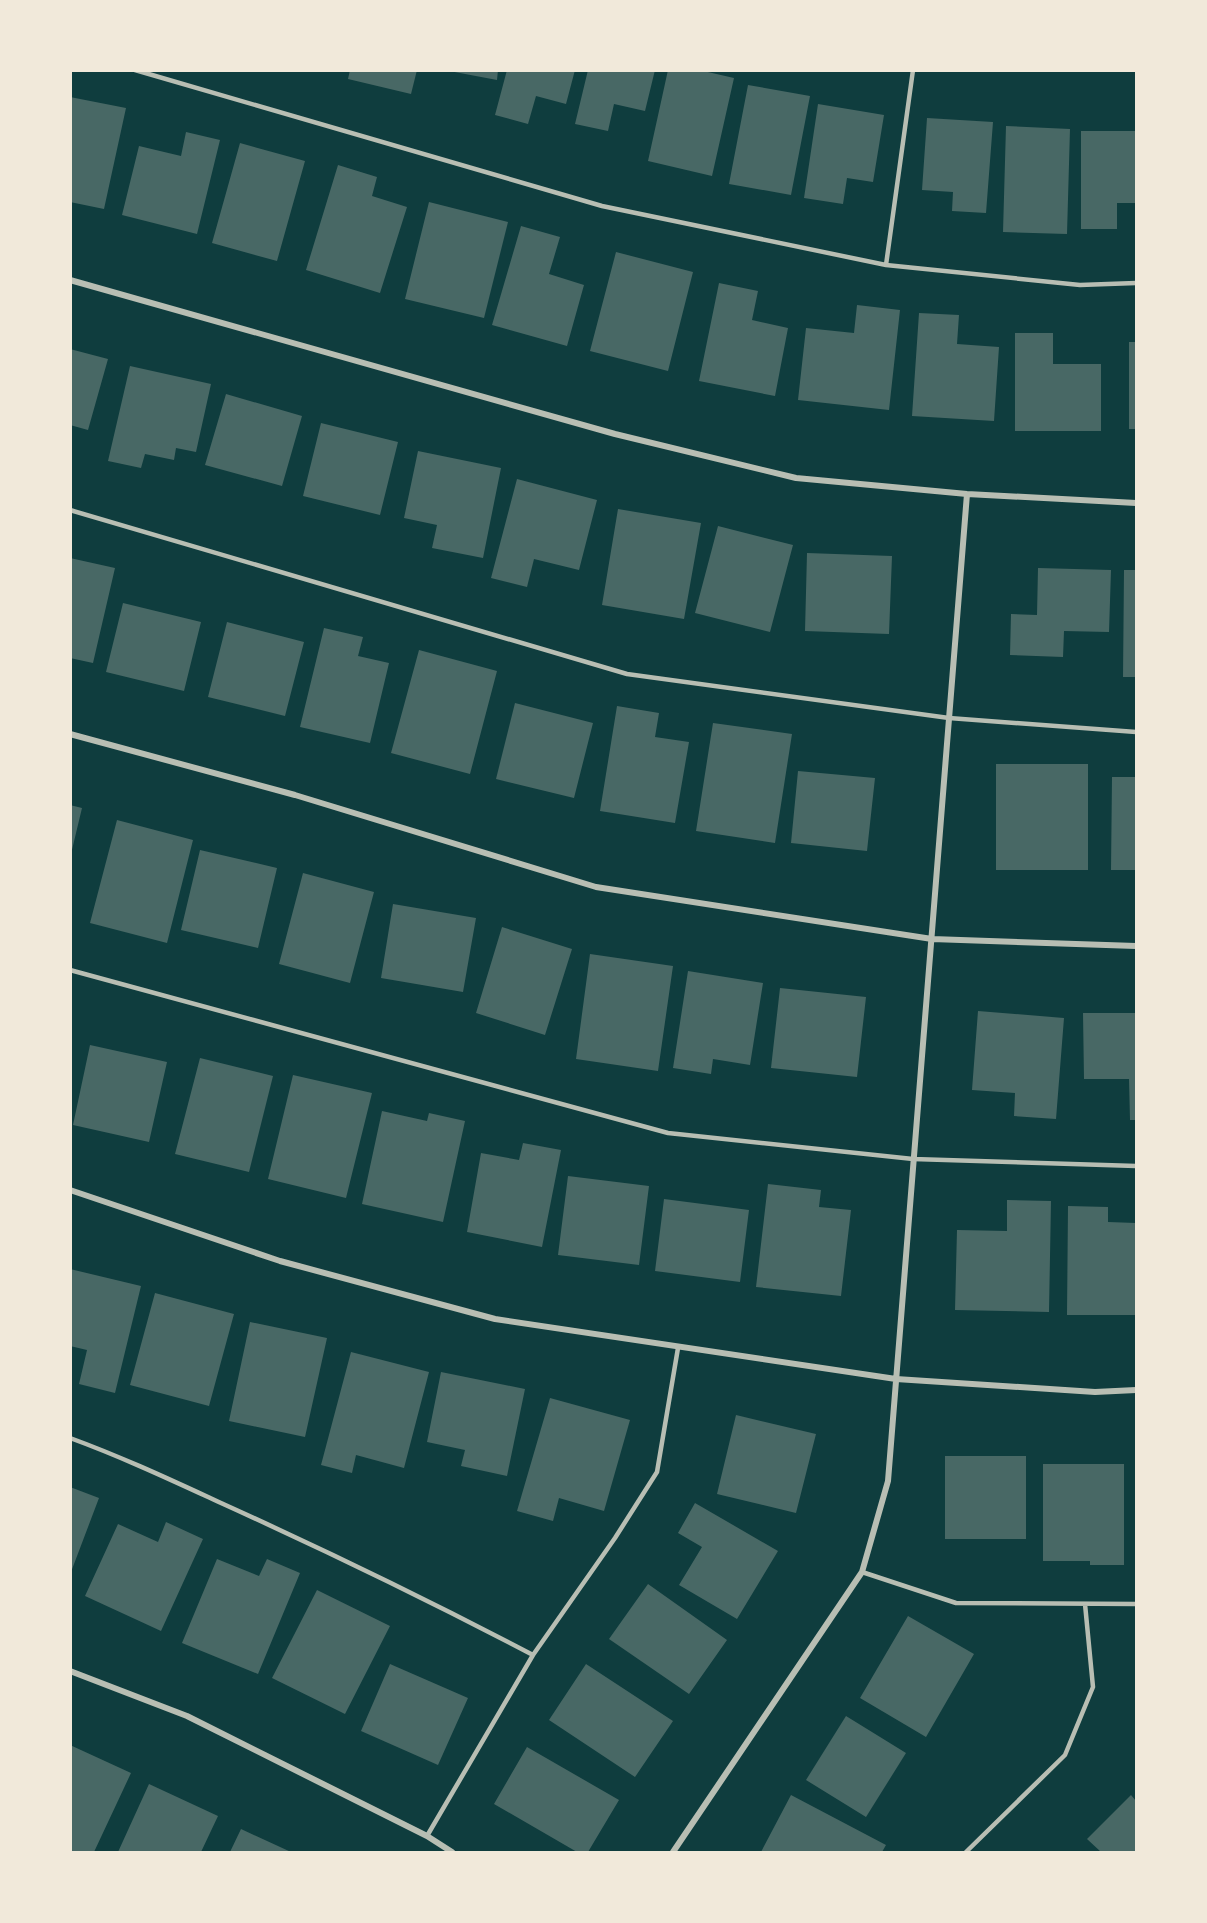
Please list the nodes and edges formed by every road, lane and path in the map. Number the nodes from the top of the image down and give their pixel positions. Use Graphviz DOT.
graph roads {
  1 [pos="135,70"];
  2 [pos="913,70"];
  3 [pos="886,265"];
  4 [pos="70,280"];
  5 [pos="1137,283"];
  6 [pos="968,494"];
  7 [pos="1137,503"];
  8 [pos="70,510"];
  9 [pos="949,718"];
  10 [pos="1137,732"];
  11 [pos="70,734"];
  12 [pos="932,939"];
  13 [pos="1137,946"];
  14 [pos="70,970"];
  15 [pos="913,1159"];
  16 [pos="1137,1166"];
  17 [pos="70,1190"];
  18 [pos="678,1348"];
  19 [pos="896,1379"];
  20 [pos="1137,1390"];
  21 [pos="70,1438"];
  22 [pos="862,1572"];
  23 [pos="1085,1604"];
  24 [pos="1137,1604"];
  25 [pos="532,1655"];
  26 [pos="70,1671"];
  27 [pos="427,1836"];
  28 [pos="452,1852"];
  29 [pos="673,1852"];
  30 [pos="966,1852"];
  1 -- 3 [label="lane"];
  2 -- 3 [label="lane"];
  3 -- 5 [label="lane"];
  4 -- 6 [label="street"];
  6 -- 7 [label="street"];
  6 -- 9 [label="street"];
  8 -- 9 [label="lane"];
  9 -- 10 [label="lane"];
  9 -- 12 [label="street"];
  11 -- 12 [label="street"];
  12 -- 13 [label="street"];
  12 -- 15 [label="street"];
  14 -- 15 [label="lane"];
  15 -- 16 [label="lane"];
  15 -- 19 [label="street"];
  17 -- 18 [label="street"];
  18 -- 19 [label="street"];
  18 -- 25 [label="lane"];
  19 -- 20 [label="street"];
  19 -- 22 [label="street"];
  21 -- 25 [label="lane"];
  22 -- 23 [label="lane"];
  22 -- 29 [label="street"];
  23 -- 24 [label="lane"];
  23 -- 30 [label="lane"];
  25 -- 27 [label="lane"];
  26 -- 27 [label="street"];
  27 -- 28 [label="street"];
}
